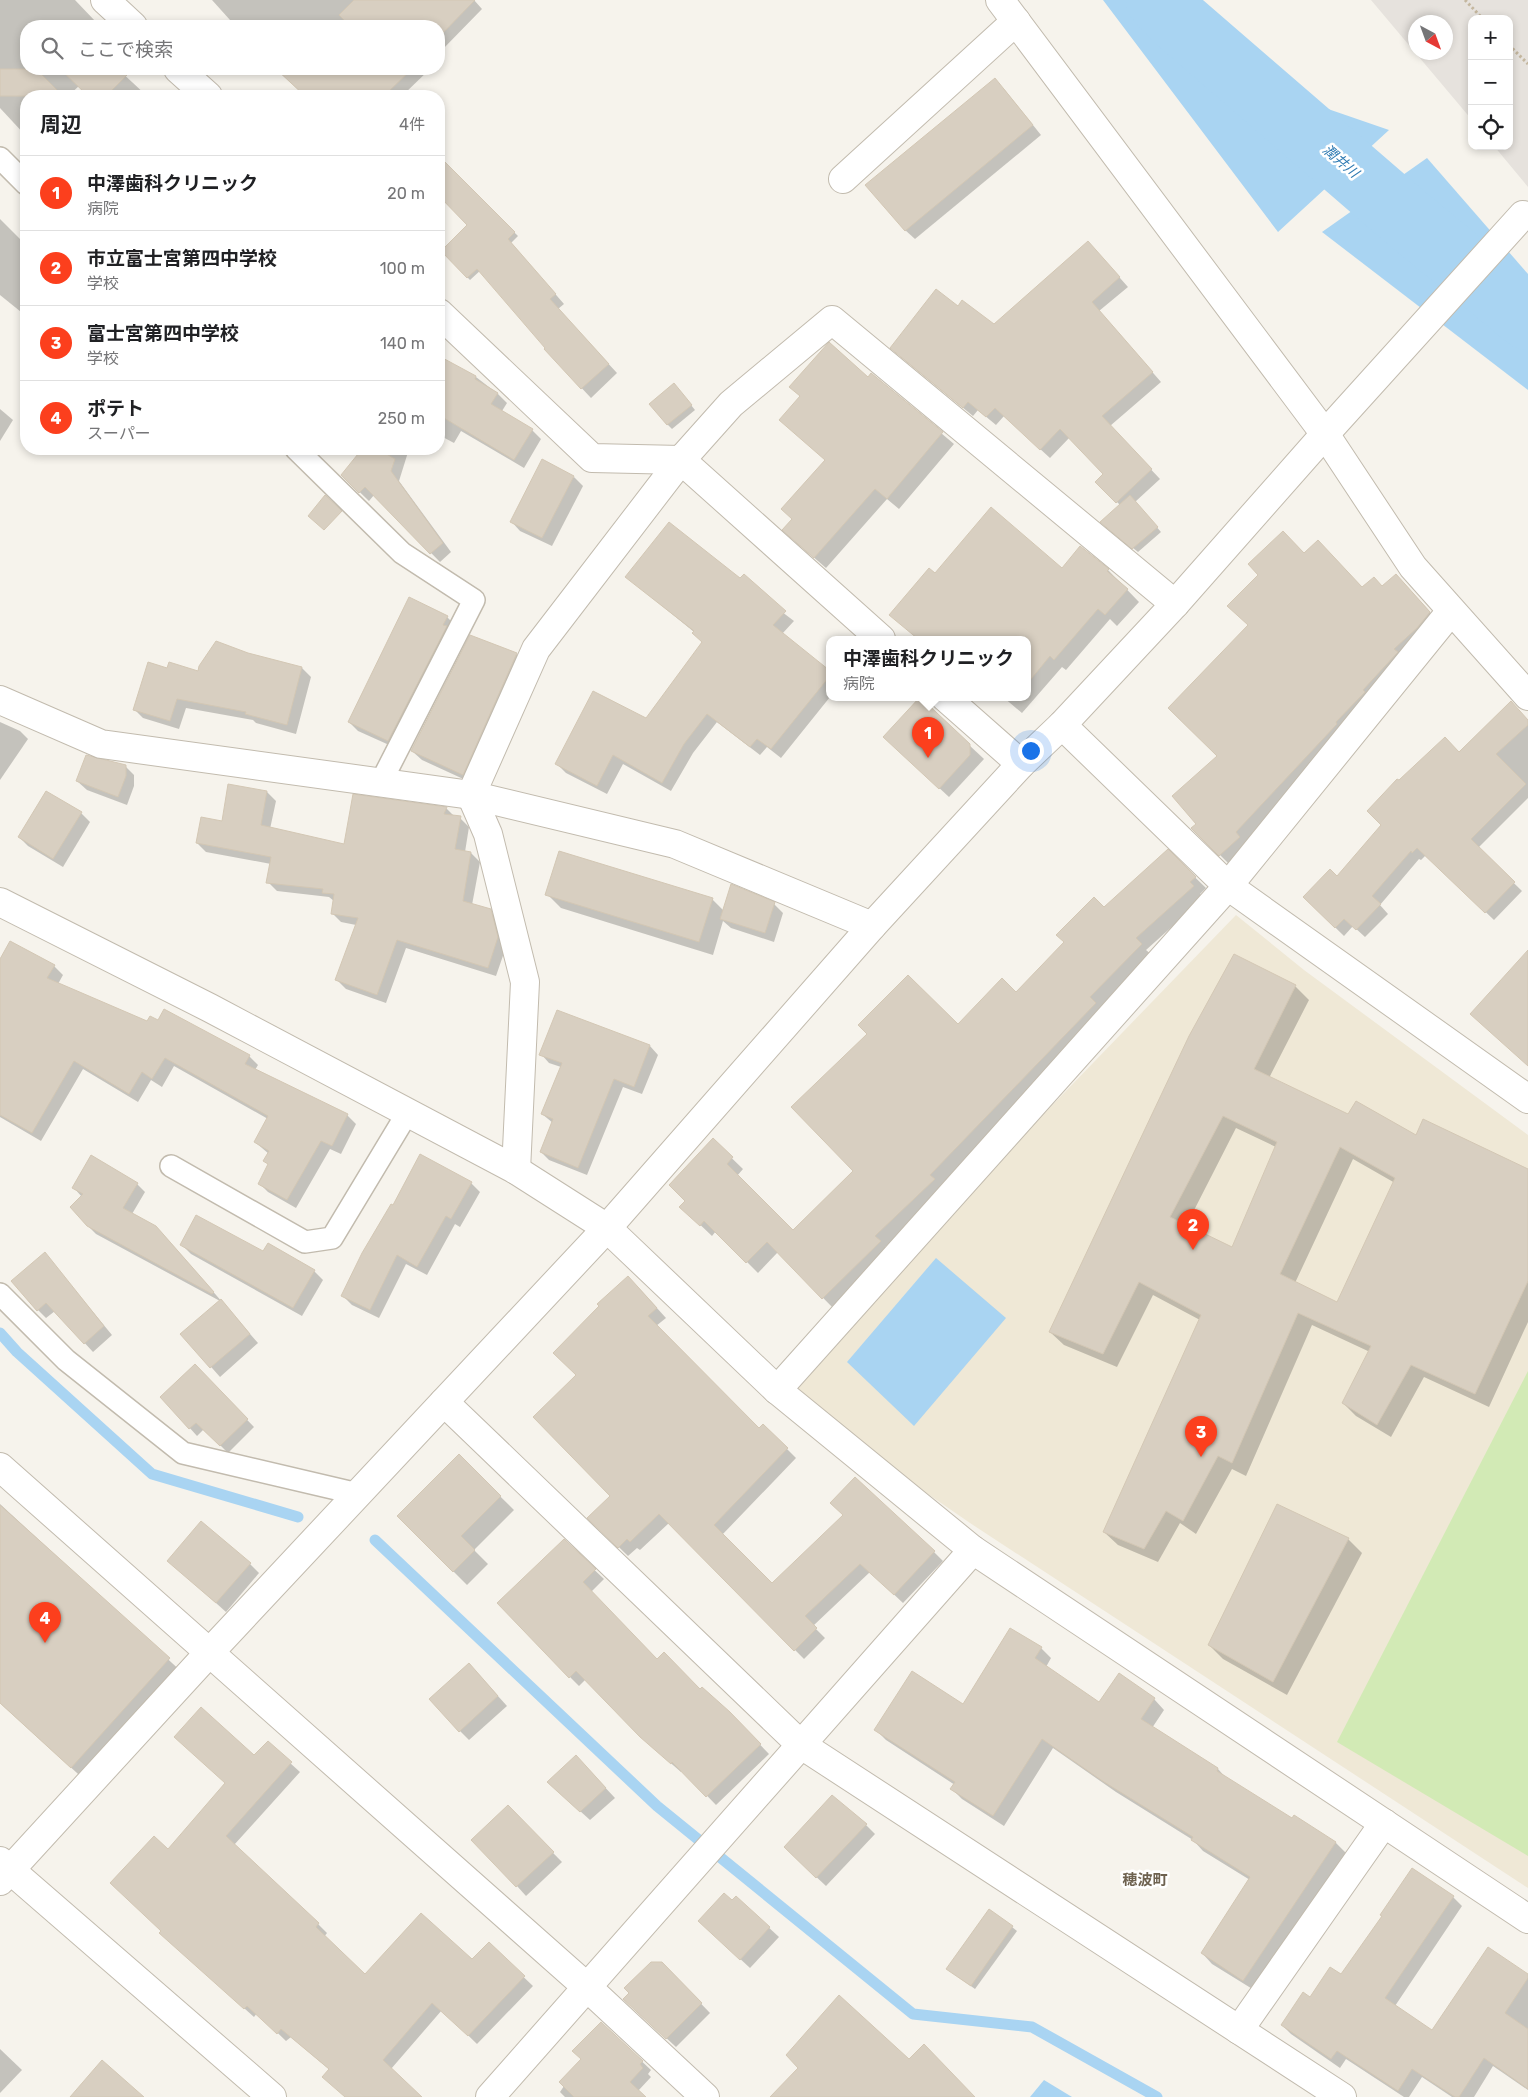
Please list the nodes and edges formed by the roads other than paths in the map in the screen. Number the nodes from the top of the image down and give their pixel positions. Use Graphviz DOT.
graph roads {
  1 [pos="105,0"];
  2 [pos="1008,11"];
  3 [pos="127,20"];
  4 [pos="185,75"];
  5 [pos="201,90"];
  6 [pos="0,158"];
  7 [pos="20,178"];
  8 [pos="843,179"];
  9 [pos="1526,213"];
  10 [pos="445,319"];
  11 [pos="1325,434"];
  12 [pos="302,455"];
  13 [pos="682,460"];
  14 [pos="1175,604"];
  15 [pos="1452,611"];
  16 [pos="878,636"];
  17 [pos="1528,696"];
  18 [pos="0,700"];
  19 [pos="949,701"];
  20 [pos="1062,725"];
  21 [pos="1020,764"];
  22 [pos="381,782"];
  23 [pos="471,794"];
  24 [pos="1228,886"];
  25 [pos="0,902"];
  26 [pos="872,926"];
  27 [pos="1528,1099"];
  28 [pos="408,1112"];
  29 [pos="171,1166"];
  30 [pos="516,1170"];
  31 [pos="608,1228"];
  32 [pos="0,1294"];
  33 [pos="777,1390"];
  34 [pos="444,1402"];
  35 [pos="0,1467"];
  36 [pos="358,1494"];
  37 [pos="973,1550"];
  38 [pos="208,1654"];
  39 [pos="800,1744"];
  40 [pos="1384,1823"];
  41 [pos="3,1871"];
  42 [pos="1528,1919"];
  43 [pos="588,1988"];
  44 [pos="1239,2030"];
  45 [pos="272,2097"];
  46 [pos="490,2097"];
  47 [pos="705,2097"];
  48 [pos="1342,2097"];
  1 -- 3 [label="street"];
  2 -- 8 [label="street"];
  2 -- 11 [label="street"];
  4 -- 5 [label="street"];
  6 -- 7 [label="lane"];
  9 -- 11 [label="street"];
  10 -- 13 [label="street"];
  11 -- 14 [label="street"];
  11 -- 15 [label="street"];
  12 -- 22 [label="lane"];
  13 -- 14 [label="street"];
  13 -- 16 [label="street"];
  13 -- 23 [label="street"];
  14 -- 20 [label="street"];
  15 -- 17 [label="street"];
  15 -- 24 [label="street"];
  18 -- 22 [label="street"];
  19 -- 21 [label="street"];
  20 -- 21 [label="street"];
  20 -- 24 [label="street"];
  21 -- 26 [label="street"];
  22 -- 23 [label="street"];
  23 -- 26 [label="street"];
  23 -- 30 [label="street"];
  24 -- 27 [label="street"];
  24 -- 33 [label="street"];
  25 -- 28 [label="street"];
  26 -- 31 [label="street"];
  28 -- 29 [label="lane"];
  28 -- 30 [label="street"];
  30 -- 31 [label="street"];
  31 -- 33 [label="street"];
  31 -- 34 [label="street"];
  32 -- 36 [label="lane"];
  33 -- 37 [label="street"];
  34 -- 36 [label="street"];
  34 -- 39 [label="street"];
  35 -- 38 [label="street"];
  36 -- 38 [label="street"];
  37 -- 39 [label="street"];
  37 -- 40 [label="street"];
  38 -- 41 [label="street"];
  38 -- 43 [label="street"];
  39 -- 43 [label="street"];
  39 -- 44 [label="street"];
  40 -- 42 [label="street"];
  40 -- 44 [label="street"];
  41 -- 45 [label="street"];
  43 -- 46 [label="street"];
  43 -- 47 [label="street"];
  44 -- 48 [label="street"];
}
